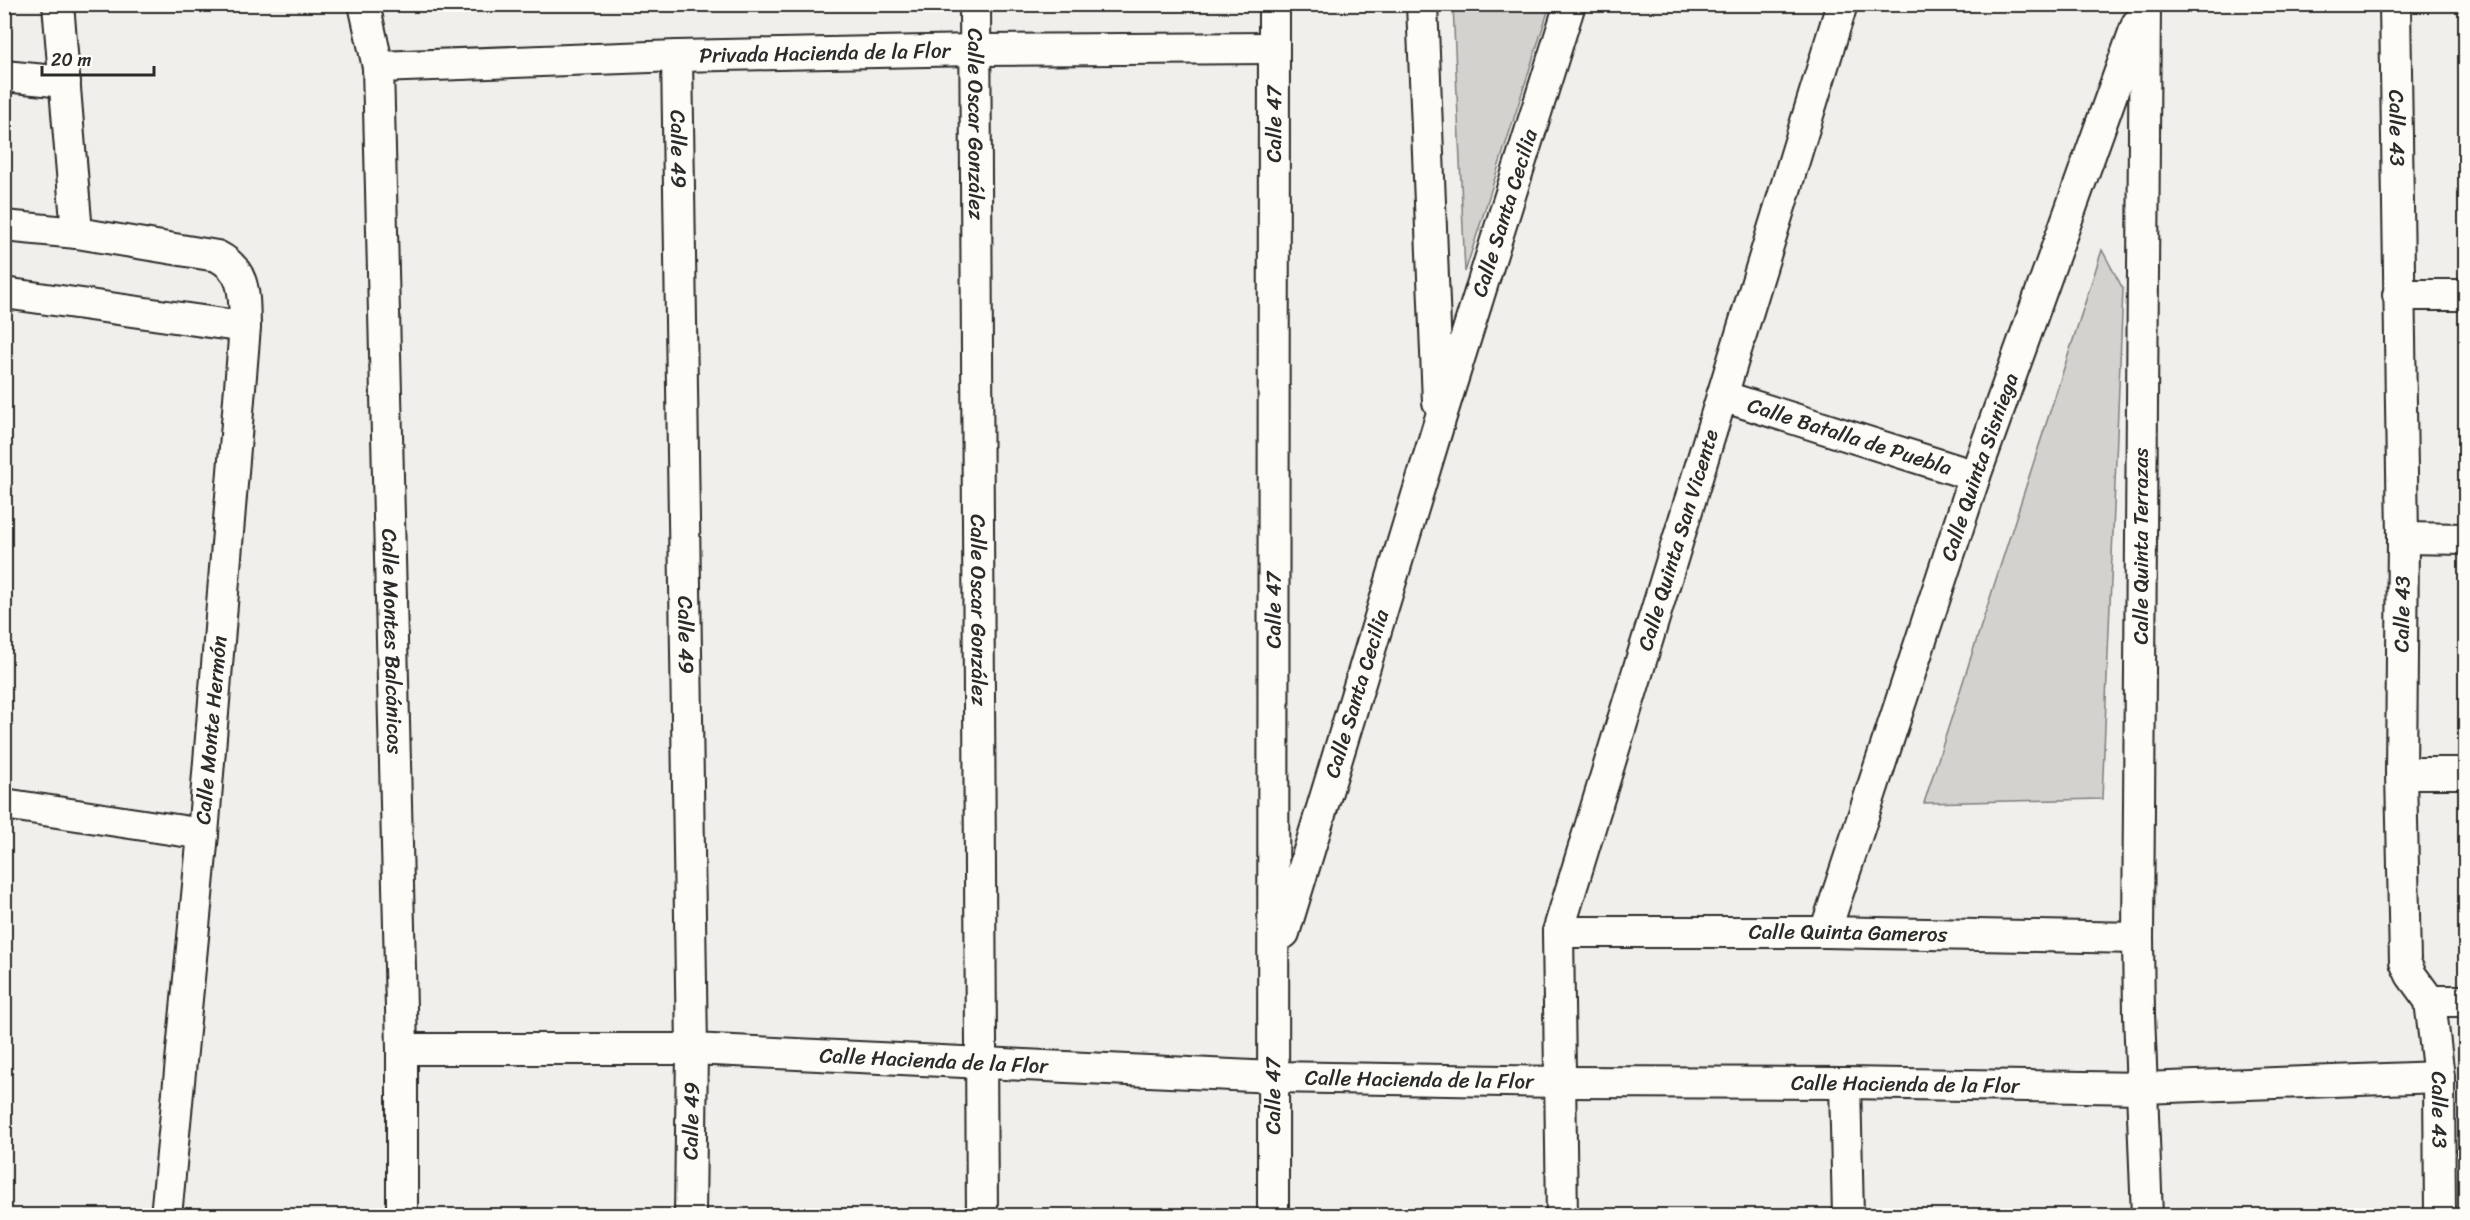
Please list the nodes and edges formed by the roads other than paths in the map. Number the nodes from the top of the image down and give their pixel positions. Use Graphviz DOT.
graph roads {
  1 [pos="58,4"];
  2 [pos="364,4"];
  3 [pos="975,4"];
  4 [pos="1274,4"];
  5 [pos="1422,4"];
  6 [pos="1570,4"];
  7 [pos="1842,4"];
  8 [pos="2145,4"];
  9 [pos="2395,4"];
  10 [pos="1273,48"];
  11 [pos="975,50"];
  12 [pos="677,56"];
  13 [pos="378,67"];
  14 [pos="4,75"];
  15 [pos="64,82"];
  16 [pos="4,226"];
  17 [pos="77,233"];
  18 [pos="4,293"];
  19 [pos="2398,295"];
  20 [pos="2466,295"];
  21 [pos="245,327"];
  22 [pos="1722,396"];
  23 [pos="1439,423"];
  24 [pos="1975,476"];
  25 [pos="2403,538"];
  26 [pos="2466,539"];
  27 [pos="2401,773"];
  28 [pos="2466,774"];
  29 [pos="4,804"];
  30 [pos="203,834"];
  31 [pos="1558,932"];
  32 [pos="1825,932"];
  33 [pos="2138,938"];
  34 [pos="1275,963"];
  35 [pos="2430,1001"];
  36 [pos="2466,1001"];
  37 [pos="402,1049"];
  38 [pos="692,1049"];
  39 [pos="981,1064"];
  40 [pos="1273,1077"];
  41 [pos="2439,1077"];
  42 [pos="1561,1082"];
  43 [pos="1845,1083"];
  44 [pos="2144,1088"];
  45 [pos="166,1215"];
  46 [pos="402,1215"];
  47 [pos="690,1215"];
  48 [pos="982,1215"];
  49 [pos="1273,1215"];
  50 [pos="1562,1215"];
  51 [pos="1848,1215"];
  52 [pos="2147,1215"];
  53 [pos="2440,1215"];
  1 -- 15 [label="street"];
  2 -- 13 [label="street, Calle Montes Balcánicos"];
  3 -- 11 [label="street, Calle Oscar González"];
  4 -- 10 [label="street, Calle 47"];
  5 -- 23 [label="street, Calle Santa Cecilia"];
  6 -- 23 [label="street, Calle Santa Cecilia"];
  7 -- 22 [label="street, Calle Quinta San Vicente"];
  8 -- 24 [label="street, Calle Quinta Sisniega"];
  8 -- 33 [label="street, Calle Quinta Terrazas"];
  9 -- 19 [label="street, Calle 43"];
  10 -- 11 [label="street, Privada Hacienda de la Flor"];
  10 -- 34 [label="street, Calle 47"];
  11 -- 12 [label="street, Privada Hacienda de la Flor"];
  11 -- 39 [label="street, Calle Oscar González"];
  12 -- 13 [label="street, Privada Hacienda de la Flor"];
  12 -- 38 [label="street, Calle 49"];
  13 -- 37 [label="street, Calle Montes Balcánicos"];
  14 -- 15 [label="street"];
  15 -- 17 [label="street"];
  16 -- 17 [label="street"];
  17 -- 21 [label="street, Calle Monte Hermón"];
  18 -- 21 [label="street"];
  19 -- 20 [label="street"];
  19 -- 25 [label="street, Calle 43"];
  21 -- 30 [label="street, Calle Monte Hermón"];
  22 -- 24 [label="street, Calle Batalla de Puebla"];
  22 -- 31 [label="street, Calle Quinta San Vicente"];
  23 -- 34 [label="street, Calle Santa Cecilia"];
  24 -- 32 [label="street, Calle Quinta Sisniega"];
  25 -- 26 [label="street"];
  25 -- 27 [label="street, Calle 43"];
  27 -- 28 [label="street"];
  27 -- 35 [label="street, Calle 43"];
  29 -- 30 [label="street"];
  30 -- 45 [label="street, Calle Monte Hermón"];
  31 -- 32 [label="street, Calle Quinta Gameros"];
  31 -- 42 [label="street, Calle Quinta San Vicente"];
  32 -- 33 [label="street, Calle Quinta Gameros"];
  33 -- 44 [label="street, Calle Quinta Terrazas"];
  34 -- 40 [label="street, Calle 47"];
  35 -- 36 [label="street"];
  35 -- 41 [label="street, Calle 43"];
  37 -- 38 [label="street, Calle Hacienda de la Flor"];
  37 -- 46 [label="street, Calle Montes Balcánicos"];
  38 -- 39 [label="street, Calle Hacienda de la Flor"];
  38 -- 47 [label="street, Calle 49"];
  39 -- 40 [label="street, Calle Hacienda de la Flor"];
  39 -- 48 [label="street, Calle Oscar González"];
  40 -- 42 [label="street, Calle Hacienda de la Flor"];
  40 -- 49 [label="street, Calle 47"];
  41 -- 44 [label="street, Calle Hacienda de la Flor"];
  41 -- 53 [label="street, Calle 43"];
  42 -- 43 [label="street, Calle Hacienda de la Flor"];
  42 -- 50 [label="street, Calle Quinta San Vicente"];
  43 -- 44 [label="street, Calle Hacienda de la Flor"];
  43 -- 51 [label="street"];
  44 -- 52 [label="street, Calle Quinta Terrazas"];
}
